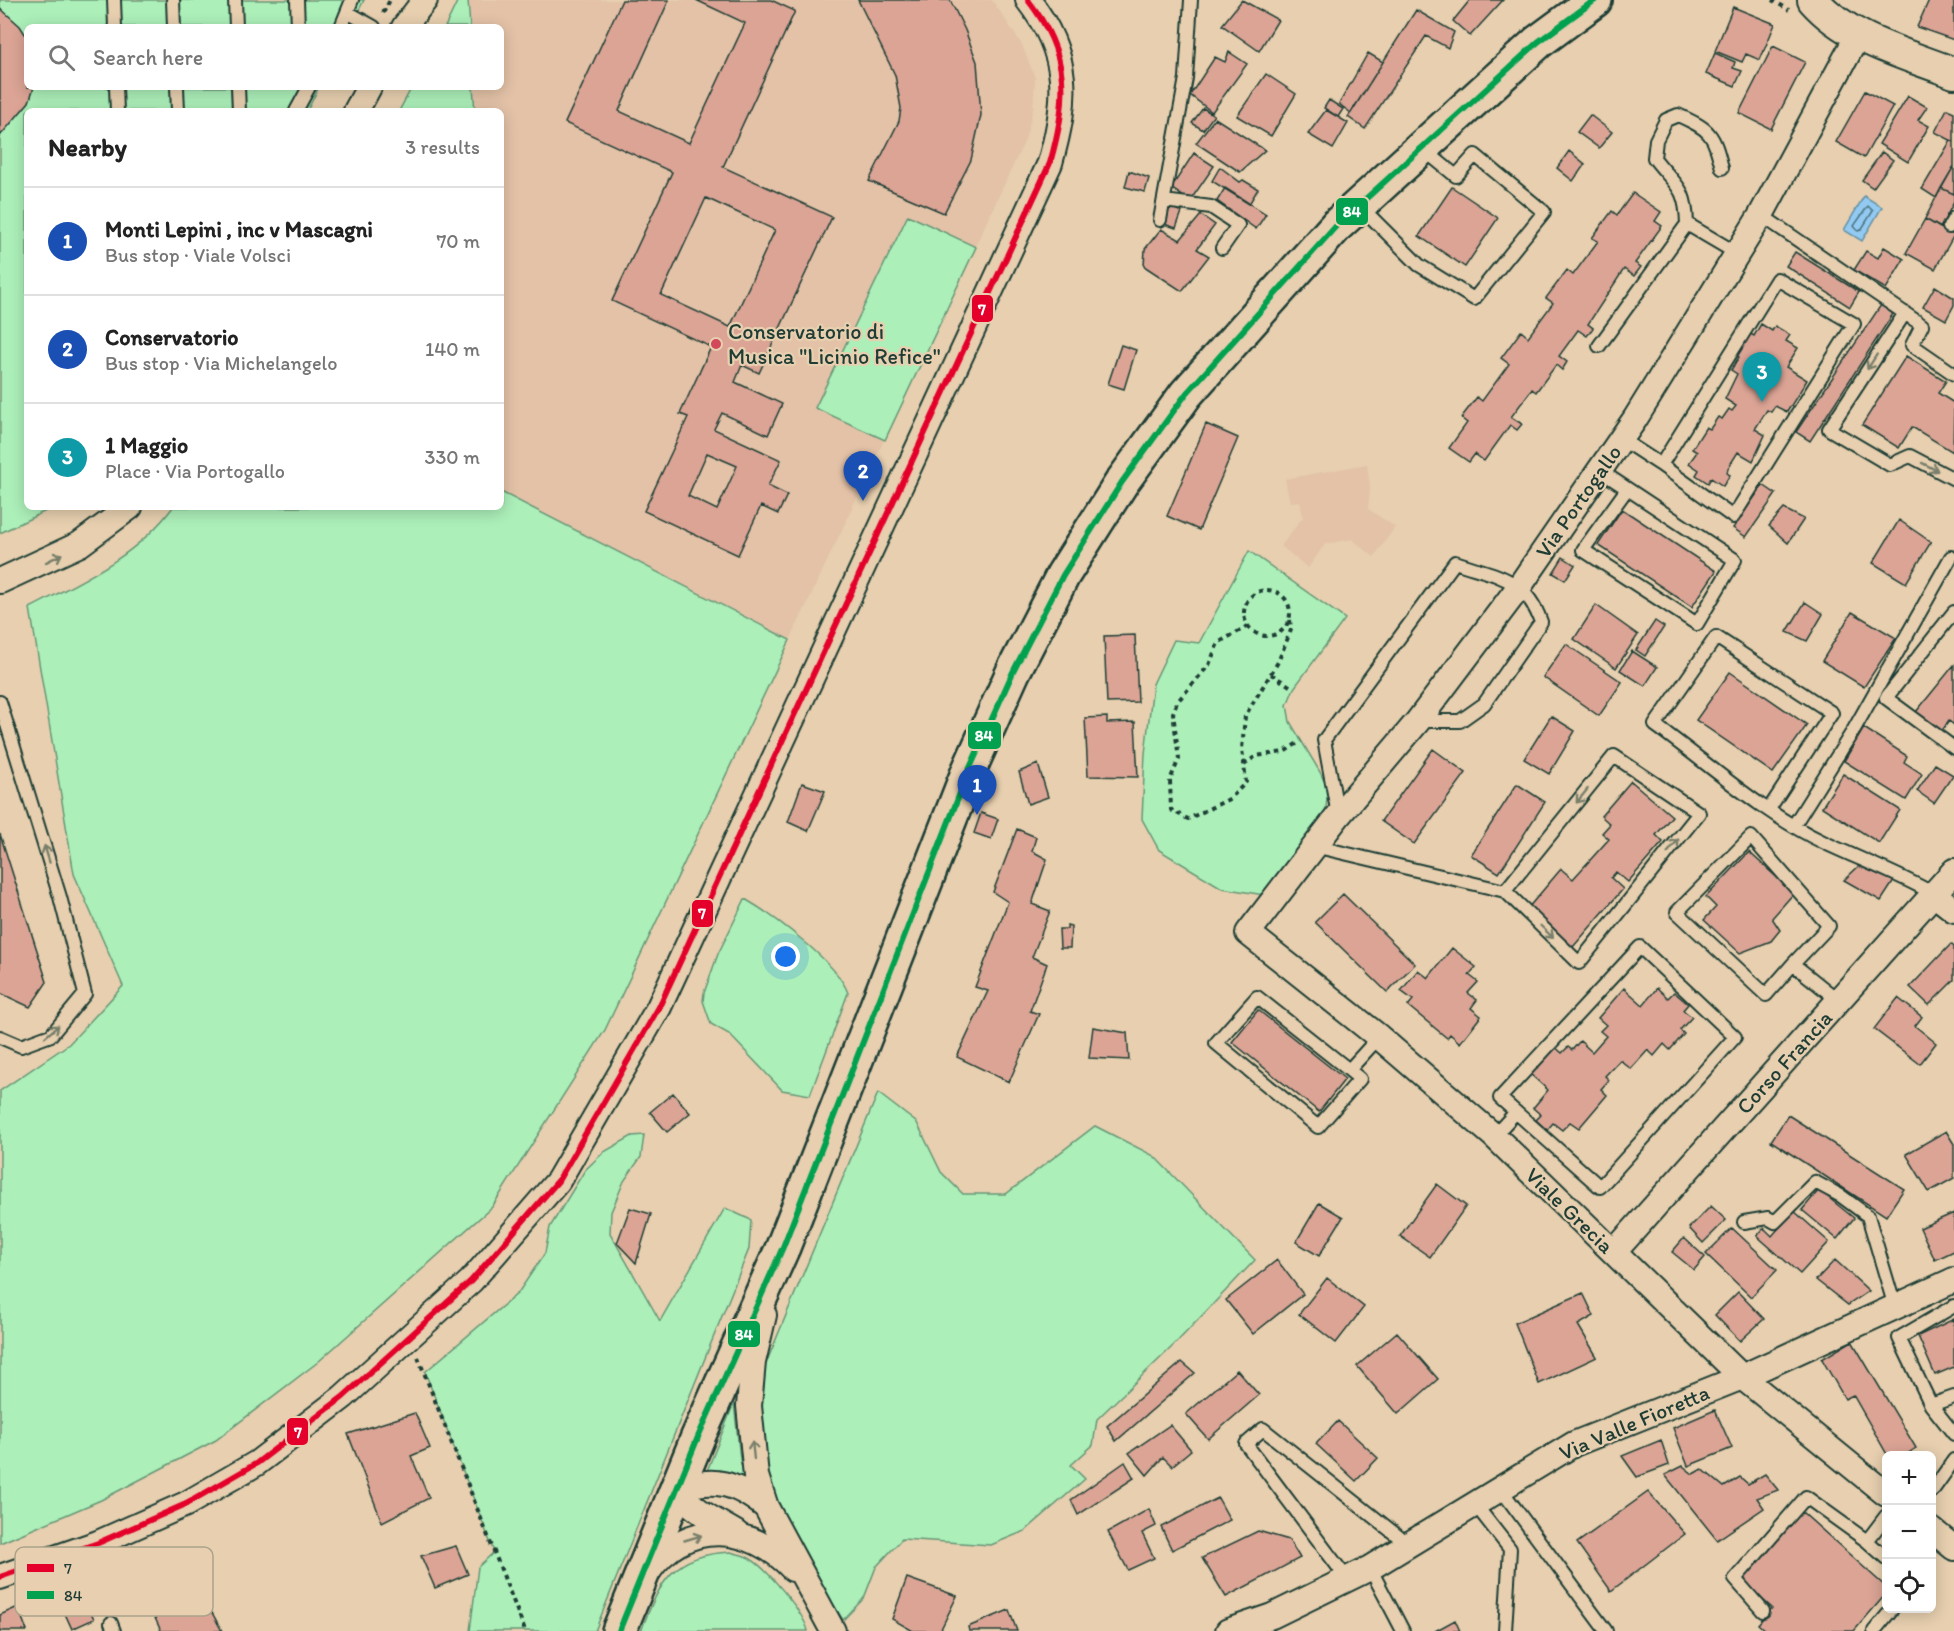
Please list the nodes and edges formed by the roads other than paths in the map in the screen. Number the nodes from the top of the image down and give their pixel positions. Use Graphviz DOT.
graph roads {
  1 [pos="114,0"];
  2 [pos="173,0"];
  3 [pos="235,0"];
  4 [pos="297,0"];
  5 [pos="352,0"];
  6 [pos="414,0"];
  7 [pos="425,0"];
  8 [pos="1028,0"];
  9 [pos="1191,0"];
  10 [pos="1575,0"];
  11 [pos="1595,0"];
  12 [pos="1808,6"];
  13 [pos="349,13"];
  14 [pos="115,24"];
  15 [pos="174,24"];
  16 [pos="236,24"];
  17 [pos="298,24"];
  18 [pos="343,24"];
  19 [pos="369,24"];
  20 [pos="403,24"];
  21 [pos="405,24"];
  22 [pos="1858,35"];
  23 [pos="1538,42"];
  24 [pos="1954,73"];
  25 [pos="117,90"];
  26 [pos="177,90"];
  27 [pos="238,90"];
  28 [pos="301,90"];
  29 [pos="307,90"];
  30 [pos="367,90"];
  31 [pos="299,106"];
  32 [pos="117,108"];
  33 [pos="178,108"];
  34 [pos="239,108"];
  35 [pos="358,108"];
  36 [pos="1422,148"];
  37 [pos="1722,168"];
  38 [pos="1164,201"];
  39 [pos="1359,205"];
  40 [pos="1761,215"];
  41 [pos="1160,219"];
  42 [pos="1687,224"];
  43 [pos="1222,248"];
  44 [pos="1738,254"];
  45 [pos="1905,313"];
  46 [pos="1599,346"];
  47 [pos="1954,374"];
  48 [pos="1621,439"];
  49 [pos="1661,465"];
  50 [pos="1599,470"];
  51 [pos="1954,479"];
  52 [pos="1627,489"];
  53 [pos="126,510"];
  54 [pos="1951,557"];
  55 [pos="0,581"];
  56 [pos="1519,587"];
  57 [pos="1954,612"];
  58 [pos="0,702"];
  59 [pos="1418,721"];
  60 [pos="1954,748"];
  61 [pos="1769,809"];
  62 [pos="1338,816"];
  63 [pos="1794,825"];
  64 [pos="1314,846"];
  65 [pos="1954,871"];
  66 [pos="1505,891"];
  67 [pos="1934,894"];
  68 [pos="1954,910"];
  69 [pos="1248,933"];
  70 [pos="1793,964"];
  71 [pos="1839,1001"];
  72 [pos="0,1037"];
  73 [pos="1379,1037"];
  74 [pos="1349,1070"];
  75 [pos="1516,1112"];
  76 [pos="1494,1136"];
  77 [pos="1744,1222"];
  78 [pos="783,1247"];
  79 [pos="1614,1252"];
  80 [pos="1954,1280"];
  81 [pos="1954,1306"];
  82 [pos="1895,1307"];
  83 [pos="1742,1377"];
  84 [pos="1954,1397"];
  85 [pos="1931,1405"];
  86 [pos="1954,1434"];
  87 [pos="1954,1460"];
  88 [pos="1936,1485"];
  89 [pos="1500,1488"];
  90 [pos="677,1489"];
  91 [pos="1882,1490"];
  92 [pos="1474,1503"];
  93 [pos="766,1507"];
  94 [pos="1882,1522"];
  95 [pos="1936,1533"];
  96 [pos="741,1536"];
  97 [pos="1867,1541"];
  98 [pos="1409,1545"];
  99 [pos="86,1547"];
  100 [pos="1954,1548"];
  101 [pos="1882,1554"];
  102 [pos="1370,1568"];
  103 [pos="15,1572"];
  104 [pos="0,1577"];
  105 [pos="1348,1580"];
  106 [pos="636,1590"];
  107 [pos="811,1593"];
  108 [pos="1763,1611"];
  109 [pos="1889,1613"];
  110 [pos="832,1629"];
  111 [pos="619,1631"];
  112 [pos="1228,1631"];
  113 [pos="1404,1631"];
  114 [pos="1504,1631"];
  115 [pos="1605,1631"];
  116 [pos="1874,1631"];
  1 -- 14 [label="lane"];
  2 -- 15 [label="lane"];
  3 -- 16 [label="lane"];
  4 -- 17 [label="lane"];
  5 -- 13 [label="lane"];
  6 -- 20 [label="street"];
  7 -- 21 [label="street"];
  8 -- 99 [label="street"];
  9 -- 38 [label="lane"];
  10 -- 23 [label="main road"];
  11 -- 23 [label="main road"];
  12 -- 22 [label="street"];
  13 -- 18 [label="lane"];
  13 -- 19 [label="lane"];
  22 -- 24 [label="street"];
  22 -- 40 [label="street, Via Portogallo"];
  23 -- 36 [label="main road"];
  25 -- 32 [label="lane"];
  26 -- 33 [label="lane"];
  27 -- 34 [label="lane"];
  28 -- 31 [label="lane"];
  29 -- 31 [label="lane"];
  30 -- 35 [label="street"];
  36 -- 39 [label="main road"];
  36 -- 39 [label="lane"];
  37 -- 42 [label="lane"];
  38 -- 41 [label="lane"];
  38 -- 43 [label="lane"];
  39 -- 78 [label="main road"];
  40 -- 44 [label="street, Via Portogallo"];
  40 -- 45 [label="lane"];
  42 -- 44 [label="lane"];
  42 -- 46 [label="lane"];
  44 -- 48 [label="street, Via Portogallo"];
  45 -- 47 [label="lane"];
  45 -- 51 [label="lane, one-way"];
  48 -- 49 [label="lane"];
  48 -- 50 [label="street, Via Portogallo"];
  49 -- 49 [label="lane"];
  50 -- 52 [label="lane"];
  50 -- 56 [label="street, Via Portogallo"];
  52 -- 52 [label="lane"];
  55 -- 53 [label="street, one-way"];
  54 -- 63 [label="lane"];
  56 -- 59 [label="street, Via Portogallo"];
  56 -- 59 [label="lane"];
  56 -- 62 [label="lane"];
  57 -- 60 [label="lane"];
  72 -- 58 [label="lane, one-way"];
  59 -- 62 [label="street, Via Portogallo"];
  61 -- 61 [label="lane"];
  61 -- 63 [label="lane"];
  62 -- 64 [label="street, Via Portogallo"];
  63 -- 67 [label="lane"];
  64 -- 66 [label="lane"];
  64 -- 69 [label="street, Via Portogallo"];
  65 -- 67 [label="street, Corso Francia"];
  66 -- 66 [label="lane, one-way"];
  67 -- 68 [label="street"];
  67 -- 71 [label="street, Corso Francia"];
  69 -- 73 [label="street, Viale Grecia"];
  70 -- 70 [label="lane"];
  70 -- 71 [label="lane"];
  71 -- 79 [label="street, Corso Francia"];
  73 -- 74 [label="lane"];
  73 -- 76 [label="street, Viale Grecia"];
  74 -- 74 [label="lane"];
  75 -- 75 [label="lane"];
  75 -- 76 [label="lane"];
  76 -- 79 [label="street, Viale Grecia"];
  77 -- 82 [label="lane"];
  78 -- 90 [label="main road"];
  93 -- 78 [label="street, one-way"];
  79 -- 83 [label="street, Viale Grecia"];
  80 -- 82 [label="street, Via Valle Fioretta"];
  81 -- 85 [label="lane"];
  82 -- 83 [label="street, Via Valle Fioretta"];
  83 -- 89 [label="street, Via Valle Fioretta"];
  83 -- 91 [label="street, Viale Grecia"];
  84 -- 85 [label="lane"];
  85 -- 86 [label="lane"];
  87 -- 88 [label="lane"];
  89 -- 92 [label="street, Via Valle Fioretta"];
  89 -- 115 [label="lane"];
  90 -- 93 [label="street"];
  90 -- 96 [label="street"];
  90 -- 106 [label="main road"];
  92 -- 98 [label="street, Via Valle Fioretta"];
  92 -- 114 [label="lane"];
  93 -- 107 [label="street"];
  94 -- 97 [label="lane"];
  95 -- 100 [label="street"];
  106 -- 96 [label="street, one-way"];
  96 -- 107 [label="street"];
  97 -- 101 [label="lane"];
  97 -- 108 [label="lane"];
  98 -- 102 [label="street, Via Valle Fioretta"];
  98 -- 105 [label="lane"];
  102 -- 105 [label="street, Via Valle Fioretta"];
  102 -- 113 [label="lane"];
  103 -- 104 [label="street"];
  105 -- 112 [label="street, Via Valle Fioretta"];
  106 -- 111 [label="main road"];
  107 -- 110 [label="street"];
  109 -- 116 [label="lane"];
}
